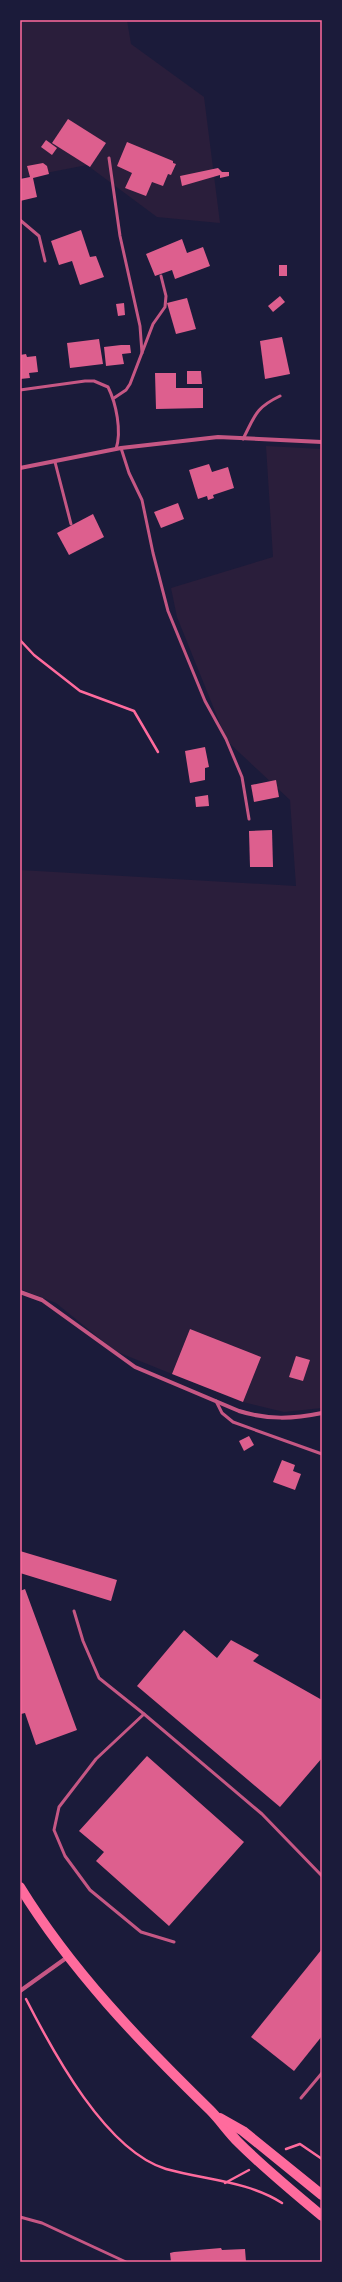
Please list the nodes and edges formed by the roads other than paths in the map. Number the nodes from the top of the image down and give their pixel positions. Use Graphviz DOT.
graph roads {
  1 [pos="109,158"];
  2 [pos="20,220"];
  3 [pos="45,261"];
  4 [pos="161,276"];
  5 [pos="142,353"];
  6 [pos="20,390"];
  7 [pos="280,396"];
  8 [pos="114,398"];
  9 [pos="243,439"];
  10 [pos="322,442"];
  11 [pos="121,448"];
  12 [pos="116,449"];
  13 [pos="55,462"];
  14 [pos="20,468"];
  15 [pos="71,524"];
  16 [pos="248,819"];
  17 [pos="20,1292"];
  18 [pos="216,1400"];
  19 [pos="322,1413"];
  20 [pos="322,1454"];
  21 [pos="74,1611"];
  22 [pos="144,1714"];
  23 [pos="322,1876"];
  24 [pos="20,1887"];
  25 [pos="174,1942"];
  26 [pos="69,1956"];
  27 [pos="21,1991"];
  28 [pos="322,2073"];
  29 [pos="302,2098"];
  30 [pos="212,2113"];
  31 [pos="322,2195"];
  32 [pos="322,2216"];
  33 [pos="20,2217"];
  34 [pos="126,2262"];
  1 -- 5 [label="lane"];
  2 -- 3 [label="lane"];
  4 -- 5 [label="lane"];
  5 -- 8 [label="lane"];
  6 -- 8 [label="lane"];
  7 -- 9 [label="lane"];
  8 -- 12 [label="lane"];
  9 -- 10 [label="street"];
  9 -- 11 [label="street"];
  11 -- 12 [label="street"];
  11 -- 16 [label="lane"];
  12 -- 13 [label="street"];
  13 -- 14 [label="street"];
  13 -- 15 [label="lane"];
  17 -- 18 [label="street"];
  18 -- 19 [label="street"];
  18 -- 20 [label="lane"];
  21 -- 22 [label="lane"];
  22 -- 23 [label="lane"];
  22 -- 25 [label="lane"];
  24 -- 26 [label="main road"];
  26 -- 27 [label="street"];
  26 -- 30 [label="main road"];
  28 -- 29 [label="lane"];
  30 -- 31 [label="main road"];
  30 -- 32 [label="main road"];
  33 -- 34 [label="lane"];
}
